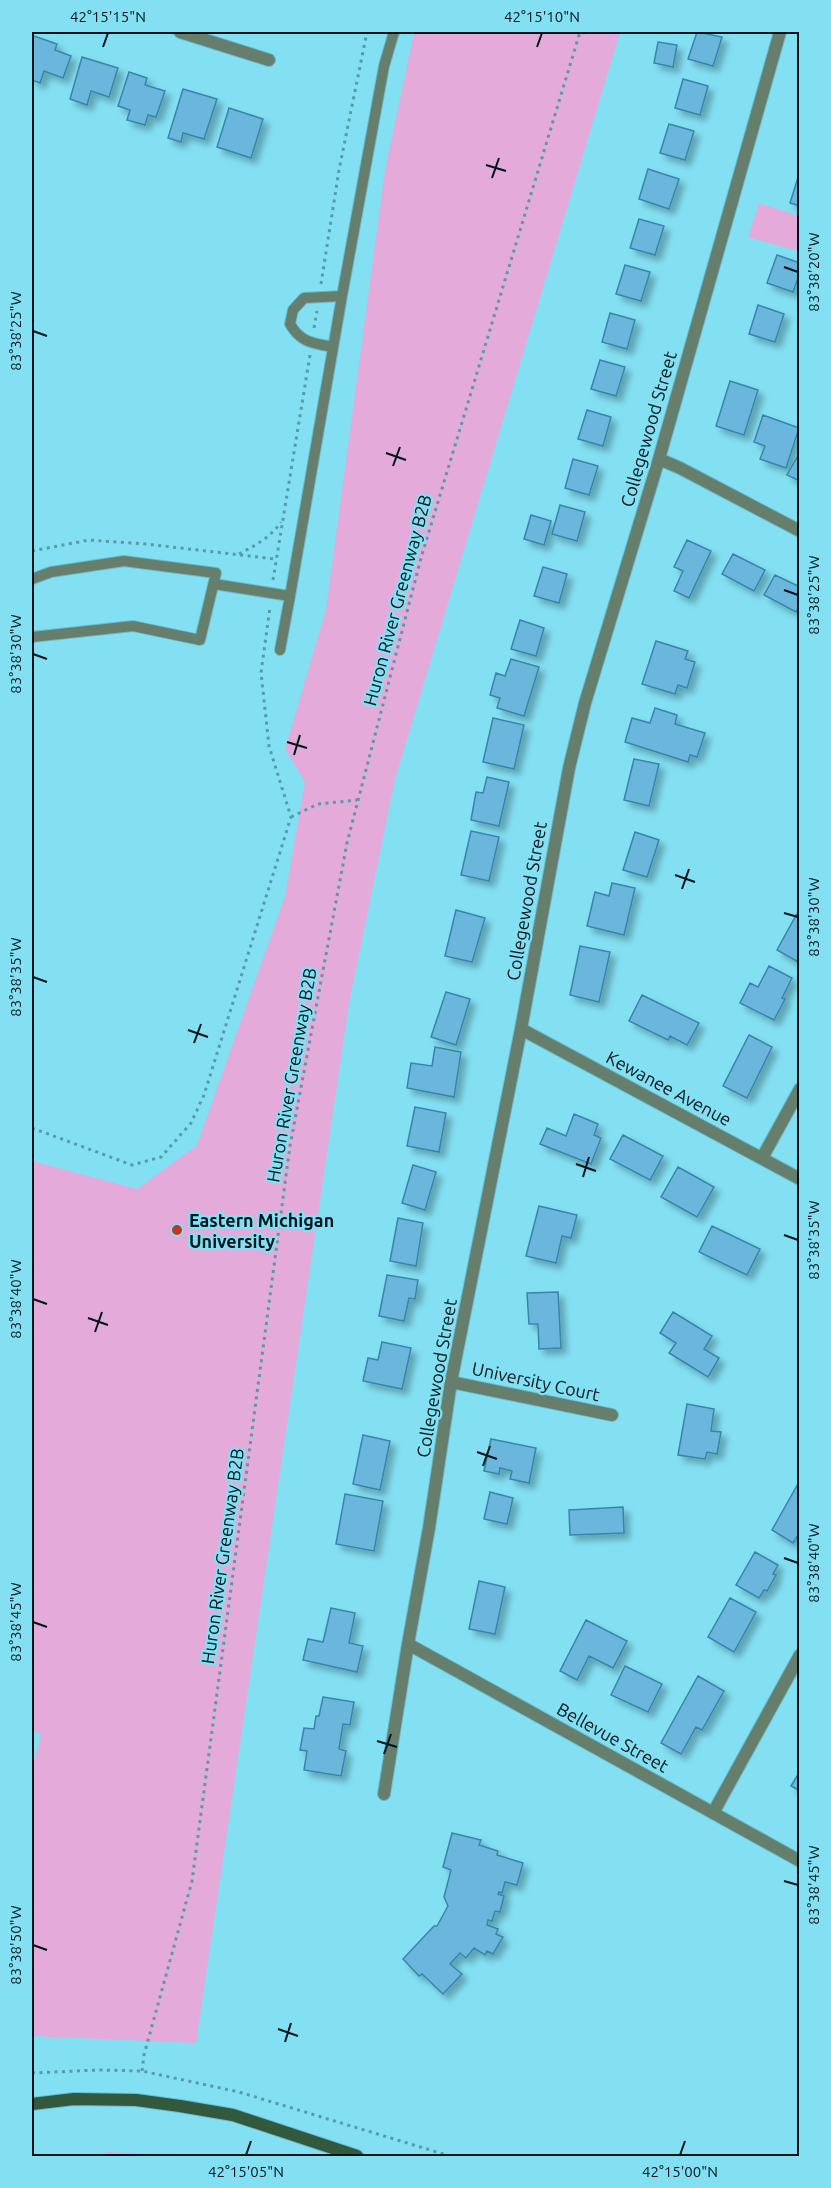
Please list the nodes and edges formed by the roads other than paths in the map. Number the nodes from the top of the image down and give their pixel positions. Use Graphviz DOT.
graph roads {
  1 [pos="180,32"];
  2 [pos="394,32"];
  3 [pos="780,32"];
  4 [pos="269,60"];
  5 [pos="342,296"];
  6 [pos="333,347"];
  7 [pos="659,459"];
  8 [pos="800,531"];
  9 [pos="32,579"];
  10 [pos="214,584"];
  11 [pos="290,596"];
  12 [pos="32,637"];
  13 [pos="280,650"];
  14 [pos="521,1029"];
  15 [pos="800,1089"];
  16 [pos="762,1158"];
  17 [pos="800,1179"];
  18 [pos="451,1382"];
  19 [pos="612,1415"];
  20 [pos="408,1644"];
  21 [pos="800,1655"];
  22 [pos="384,1794"];
  23 [pos="713,1813"];
  24 [pos="800,1861"];
  25 [pos="32,2104"];
  26 [pos="357,2157"];
  1 -- 4 [label="street"];
  2 -- 5 [label="lane"];
  3 -- 7 [label="street, Collegewood Street"];
  5 -- 6 [label="lane"];
  5 -- 6 [label="lane"];
  6 -- 11 [label="lane"];
  7 -- 8 [label="street"];
  7 -- 14 [label="street, Collegewood Street"];
  9 -- 10 [label="lane"];
  10 -- 11 [label="lane"];
  10 -- 12 [label="lane"];
  11 -- 13 [label="lane"];
  14 -- 16 [label="street, Kewanee Avenue"];
  14 -- 18 [label="street, Collegewood Street"];
  15 -- 16 [label="street"];
  16 -- 17 [label="street, Kewanee Avenue"];
  18 -- 19 [label="street, University Court"];
  18 -- 20 [label="street, Collegewood Street"];
  20 -- 22 [label="street, Collegewood Street"];
  20 -- 23 [label="street, Bellevue Street"];
  21 -- 23 [label="street"];
  23 -- 24 [label="street, Bellevue Street"];
  25 -- 26 [label="main road"];
}
